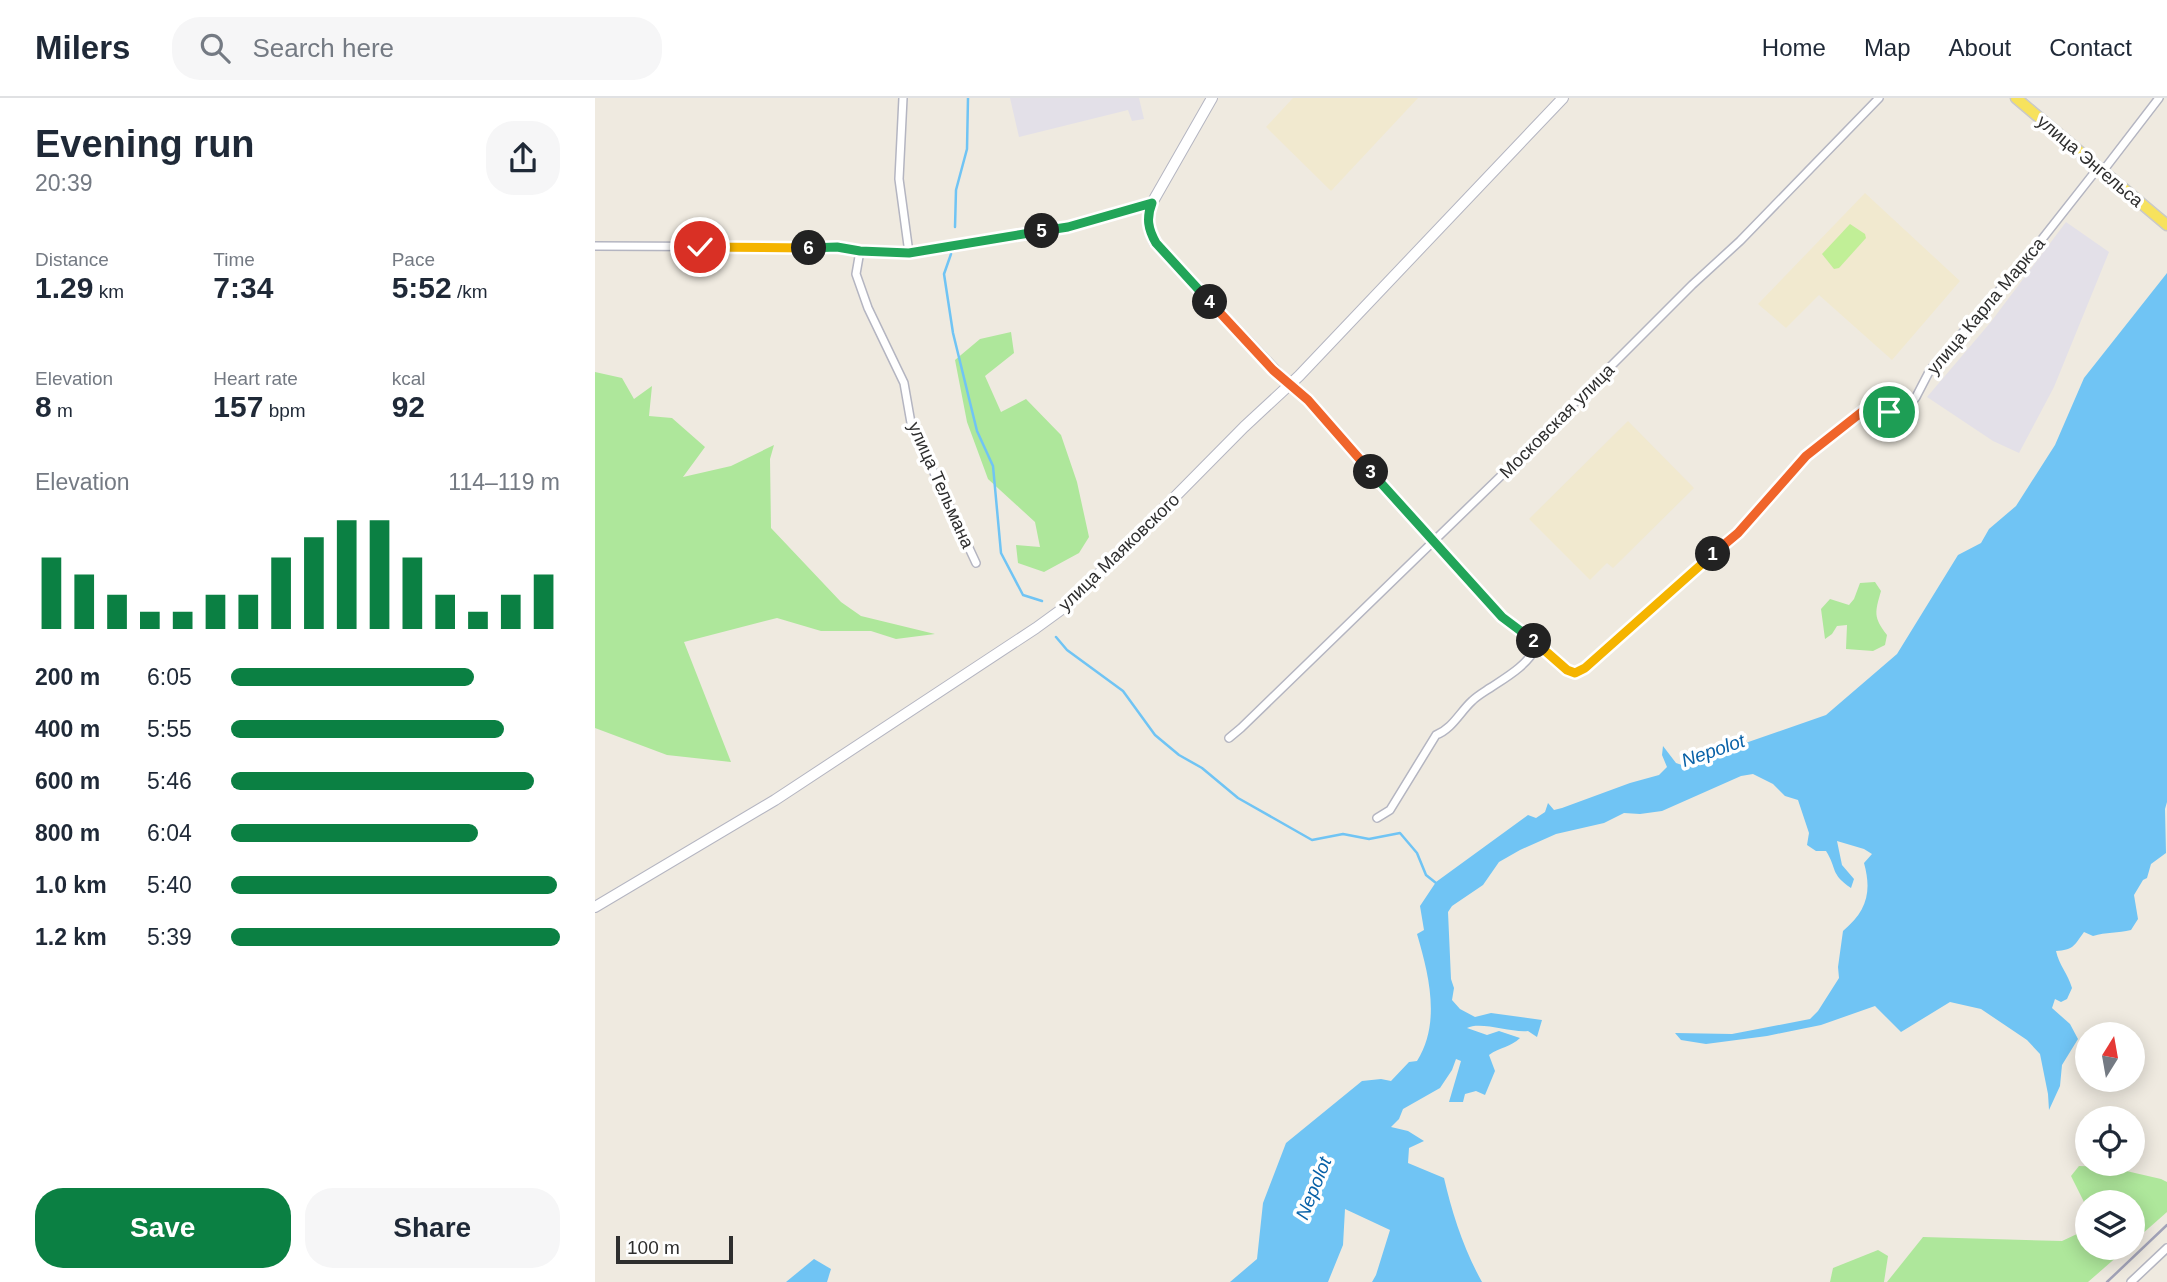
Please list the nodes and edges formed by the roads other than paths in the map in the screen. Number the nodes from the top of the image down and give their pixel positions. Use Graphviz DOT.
graph roads {
  1 [pos="903,98"];
  2 [pos="1212,98"];
  3 [pos="1563,98"];
  4 [pos="1879,98"];
  5 [pos="2016,98"];
  6 [pos="2159,98"];
  7 [pos="2098,168"];
  8 [pos="1152,203"];
  9 [pos="2166,224"];
  10 [pos="595,246"];
  11 [pos="860,251"];
  12 [pos="909,253"];
  13 [pos="1289,386"];
  14 [pos="1434,540"];
  15 [pos="976,563"];
  16 [pos="1538,645"];
  17 [pos="1229,738"];
  18 [pos="1377,818"];
  19 [pos="595,907"];
  20 [pos="2167,1248"];
  21 [pos="2130,1282"];
  1 -- 12 [label="street"];
  2 -- 8 [label="street"];
  3 -- 13 [label="street, улица Маяковского"];
  4 -- 14 [label="street, Московская улица"];
  5 -- 7 [label="main road, улица Энгельса"];
  6 -- 7 [label="street, улица Карла Маркса"];
  7 -- 9 [label="main road, улица Энгельса"];
  7 -- 16 [label="street, улица Карла Маркса"];
  8 -- 12 [label="street"];
  8 -- 13 [label="street"];
  10 -- 11 [label="street"];
  11 -- 12 [label="street"];
  11 -- 15 [label="street, улица Тельмана"];
  13 -- 14 [label="street"];
  13 -- 19 [label="street, улица Маяковского"];
  14 -- 16 [label="street"];
  14 -- 17 [label="street, Московская улица"];
  16 -- 18 [label="street"];
  20 -- 21 [label="street"];
}
